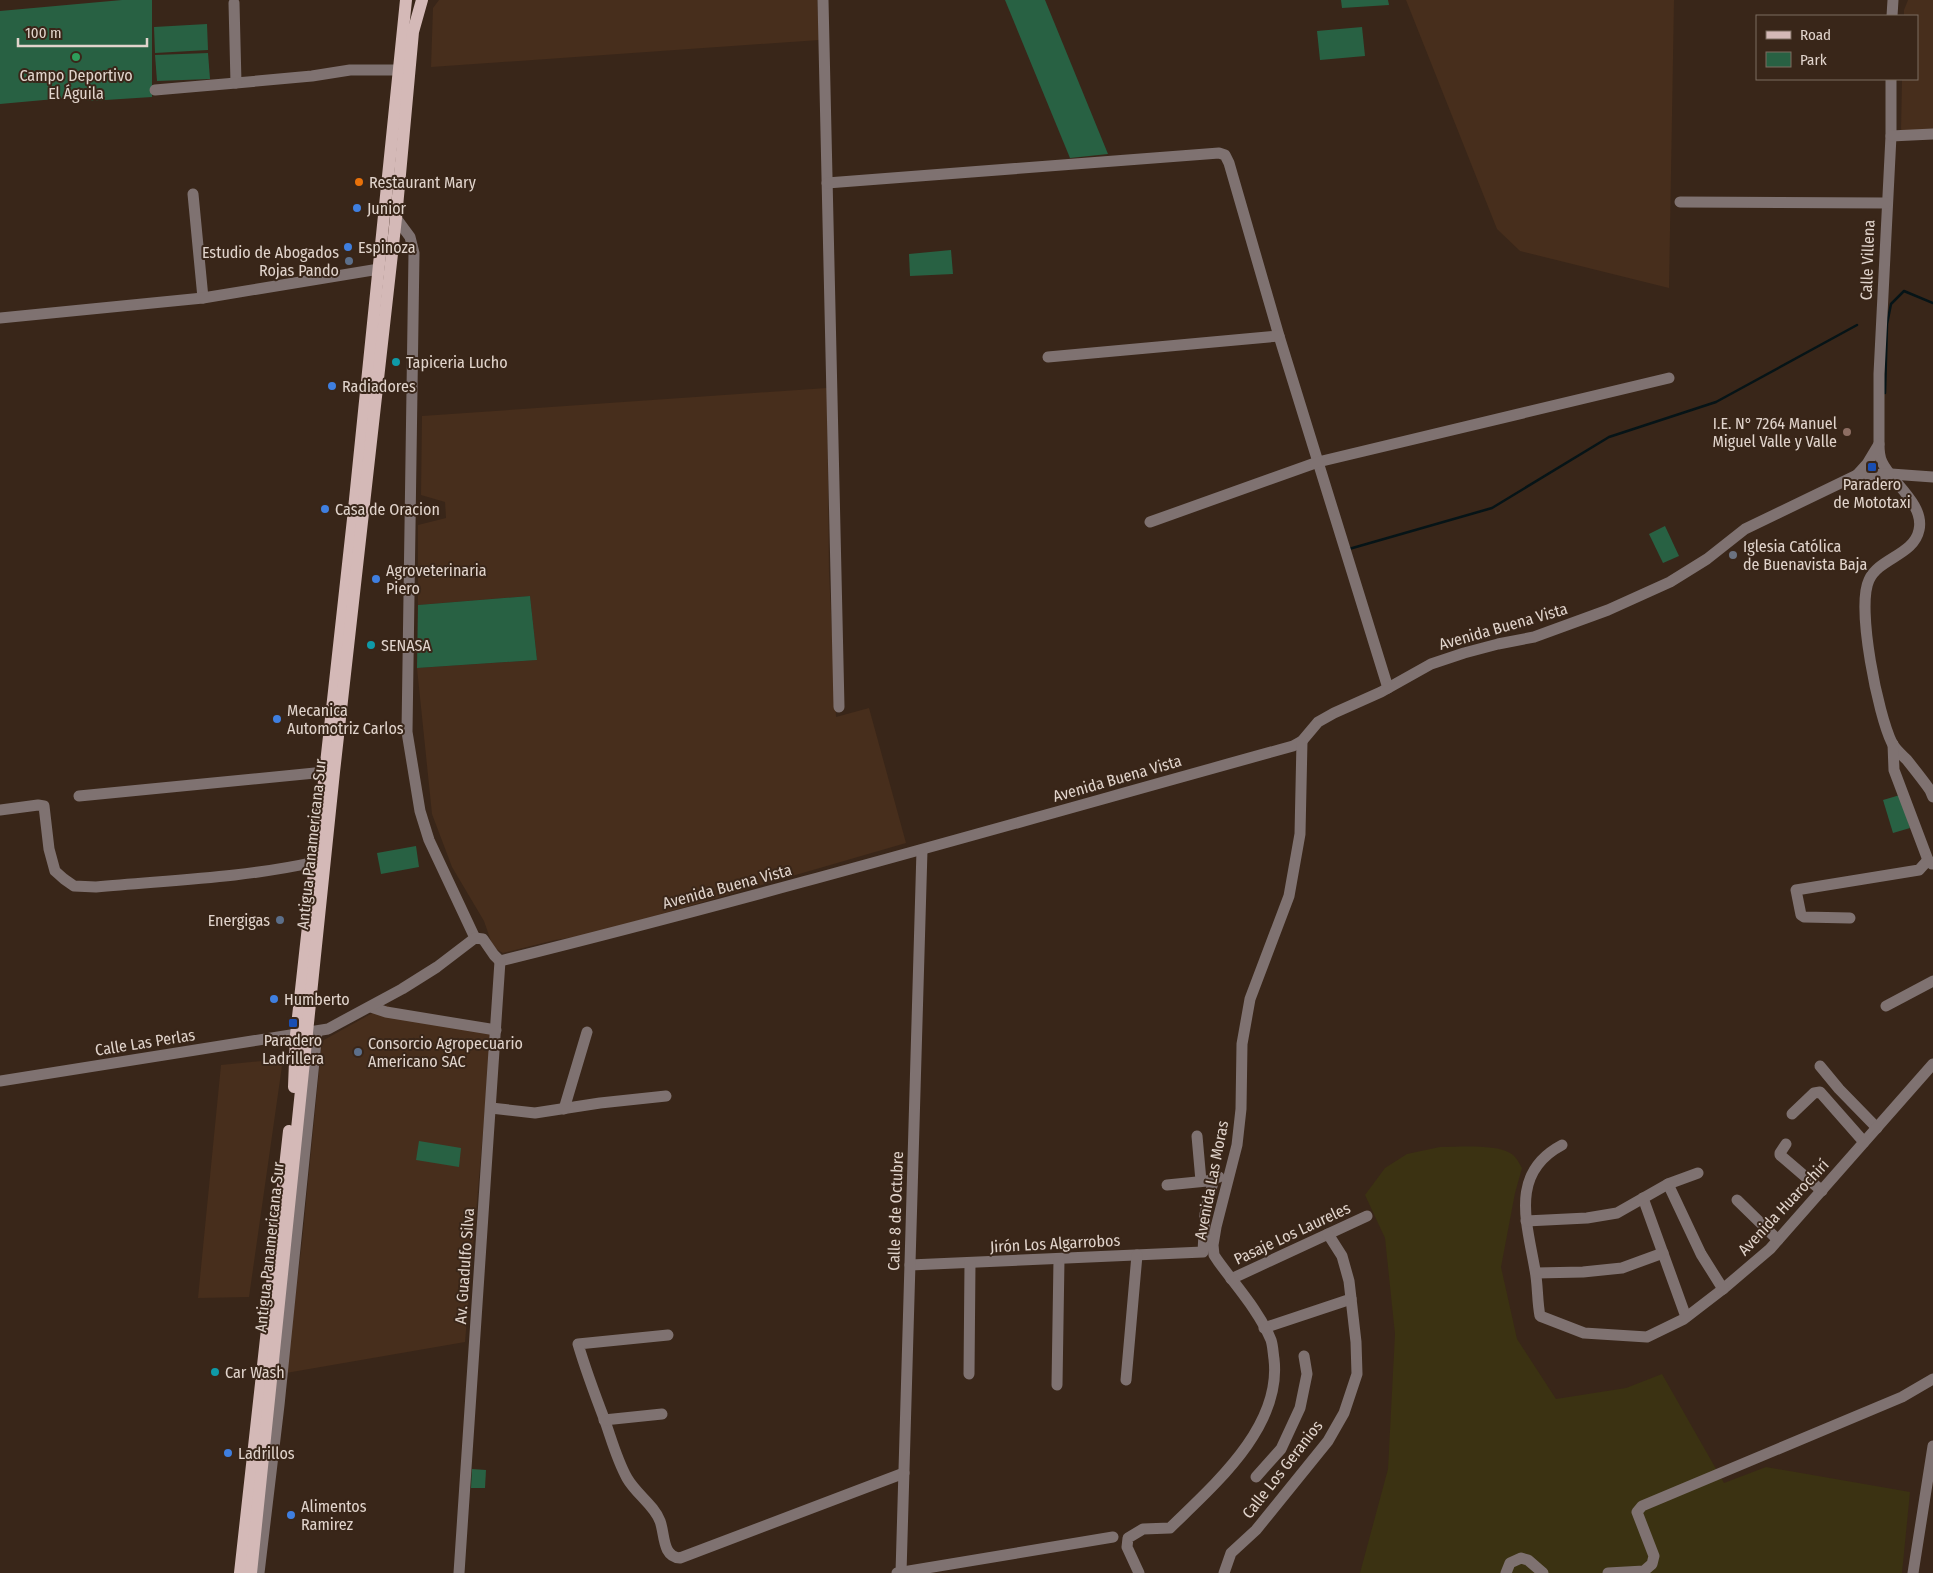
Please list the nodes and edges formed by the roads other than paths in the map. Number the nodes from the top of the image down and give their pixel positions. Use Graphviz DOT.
graph roads {
  1 [pos="406,0"];
  2 [pos="422,0"];
  3 [pos="823,0"];
  4 [pos="1893,0"];
  5 [pos="234,4"];
  6 [pos="1892,15"];
  7 [pos="400,70"];
  8 [pos="1891,80"];
  9 [pos="236,83"];
  10 [pos="155,90"];
  11 [pos="1933,134"];
  12 [pos="1891,136"];
  13 [pos="827,183"];
  14 [pos="392,190"];
  15 [pos="193,194"];
  16 [pos="1680,202"];
  17 [pos="1886,204"];
  18 [pos="396,218"];
  19 [pos="379,269"];
  20 [pos="203,298"];
  21 [pos="0,318"];
  22 [pos="1279,336"];
  23 [pos="1048,357"];
  24 [pos="1669,378"];
  25 [pos="1879,444"];
  26 [pos="1318,462"];
  27 [pos="1891,474"];
  28 [pos="1857,475"];
  29 [pos="1933,477"];
  30 [pos="1150,522"];
  31 [pos="351,576"];
  32 [pos="1388,688"];
  33 [pos="839,707"];
  34 [pos="1302,741"];
  35 [pos="1892,744"];
  36 [pos="325,772"];
  37 [pos="79,796"];
  38 [pos="1933,797"];
  39 [pos="0,810"];
  40 [pos="922,850"];
  41 [pos="315,862"];
  42 [pos="1930,863"];
  43 [pos="1850,918"];
  44 [pos="475,938"];
  45 [pos="500,961"];
  46 [pos="1933,981"];
  47 [pos="1886,1006"];
  48 [pos="371,1007"];
  49 [pos="496,1030"];
  50 [pos="587,1032"];
  51 [pos="306,1033"];
  52 [pos="1933,1064"];
  53 [pos="1820,1066"];
  54 [pos="0,1081"];
  55 [pos="666,1096"];
  56 [pos="491,1108"];
  57 [pos="564,1110"];
  58 [pos="1792,1114"];
  59 [pos="1877,1128"];
  60 [pos="1197,1136"];
  61 [pos="1864,1142"];
  62 [pos="1786,1144"];
  63 [pos="1562,1145"];
  64 [pos="1698,1173"];
  65 [pos="1230,1174"];
  66 [pos="1214,1178"];
  67 [pos="1201,1181"];
  68 [pos="1668,1184"];
  69 [pos="1166,1185"];
  70 [pos="1822,1191"];
  71 [pos="1643,1198"];
  72 [pos="1737,1200"];
  73 [pos="1367,1216"];
  74 [pos="1526,1221"];
  75 [pos="1328,1234"];
  76 [pos="282,1239"];
  77 [pos="1778,1240"];
  78 [pos="1663,1253"];
  79 [pos="1137,1255"];
  80 [pos="1059,1259"];
  81 [pos="970,1263"];
  82 [pos="910,1265"];
  83 [pos="1536,1273"];
  84 [pos="1231,1279"];
  85 [pos="1723,1289"];
  86 [pos="1351,1299"];
  87 [pos="1686,1317"];
  88 [pos="1264,1328"];
  89 [pos="668,1335"];
  90 [pos="1304,1356"];
  91 [pos="969,1374"];
  92 [pos="1933,1379"];
  93 [pos="1126,1380"];
  94 [pos="1057,1385"];
  95 [pos="662,1414"];
  96 [pos="604,1420"];
  97 [pos="1933,1446"];
  98 [pos="904,1473"];
  99 [pos="1256,1477"];
  100 [pos="1113,1537"];
  101 [pos="900,1572"];
  102 [pos="240,1573"];
  103 [pos="251,1573"];
  104 [pos="259,1573"];
  105 [pos="459,1573"];
  106 [pos="1139,1573"];
  107 [pos="1224,1573"];
  108 [pos="1506,1573"];
  109 [pos="1543,1573"];
  110 [pos="1608,1573"];
  111 [pos="1912,1573"];
  1 -- 7 [label="main road, Antigua Panamericana Sur"];
  2 -- 14 [label="main road, Antigua Panamericana Sur"];
  3 -- 13 [label="street"];
  4 -- 6 [label="street"];
  5 -- 9 [label="street"];
  7 -- 9 [label="street"];
  7 -- 14 [label="main road, Antigua Panamericana Sur"];
  8 -- 12 [label="street, Calle Villena"];
  9 -- 10 [label="street"];
  11 -- 12 [label="street"];
  12 -- 17 [label="street, Calle Villena"];
  13 -- 22 [label="street"];
  13 -- 33 [label="street"];
  14 -- 18 [label="main road, Antigua Panamericana Sur"];
  14 -- 19 [label="main road, Antigua Panamericana Sur"];
  15 -- 20 [label="street"];
  16 -- 17 [label="street"];
  17 -- 25 [label="street, Calle Villena"];
  18 -- 31 [label="main road, Antigua Panamericana Sur"];
  18 -- 44 [label="street"];
  19 -- 20 [label="street"];
  19 -- 31 [label="main road, Antigua Panamericana Sur"];
  20 -- 21 [label="street"];
  22 -- 23 [label="street"];
  22 -- 26 [label="street"];
  24 -- 26 [label="street"];
  25 -- 27 [label="street, Calle Villena"];
  25 -- 28 [label="street"];
  26 -- 30 [label="street"];
  26 -- 32 [label="street"];
  27 -- 28 [label="street, Avenida Buena Vista"];
  27 -- 29 [label="street, Avenida Buena Vista"];
  27 -- 35 [label="street, Calle Villena"];
  28 -- 32 [label="street, Avenida Buena Vista"];
  31 -- 36 [label="main road, Antigua Panamericana Sur"];
  31 -- 51 [label="main road, Antigua Panamericana Sur"];
  32 -- 34 [label="street, Avenida Buena Vista"];
  34 -- 40 [label="street, Avenida Buena Vista"];
  34 -- 65 [label="street, Avenida Las Moras"];
  35 -- 38 [label="street"];
  35 -- 42 [label="street"];
  36 -- 37 [label="street"];
  36 -- 41 [label="main road, Antigua Panamericana Sur"];
  39 -- 41 [label="street"];
  40 -- 45 [label="street, Avenida Buena Vista"];
  40 -- 82 [label="street, Calle 8 de Octubre"];
  41 -- 51 [label="main road, Antigua Panamericana Sur"];
  42 -- 43 [label="street"];
  44 -- 45 [label="street"];
  44 -- 48 [label="street"];
  45 -- 49 [label="street, Av. Guadulfo Silva"];
  46 -- 47 [label="street"];
  48 -- 49 [label="street"];
  48 -- 51 [label="street"];
  49 -- 56 [label="street, Av. Guadulfo Silva"];
  50 -- 57 [label="street"];
  51 -- 54 [label="street, Calle Las Perlas"];
  51 -- 76 [label="main road, Antigua Panamericana Sur"];
  51 -- 104 [label="street"];
  52 -- 59 [label="street, Avenida Huarochirí"];
  53 -- 59 [label="street"];
  55 -- 57 [label="street"];
  56 -- 57 [label="street"];
  56 -- 105 [label="street, Av. Guadulfo Silva"];
  58 -- 61 [label="street"];
  59 -- 61 [label="street, Avenida Huarochirí"];
  60 -- 67 [label="street"];
  61 -- 70 [label="street, Avenida Huarochirí"];
  62 -- 70 [label="street"];
  63 -- 74 [label="street"];
  64 -- 68 [label="street"];
  65 -- 66 [label="street"];
  65 -- 84 [label="street, Avenida Las Moras"];
  66 -- 67 [label="street"];
  66 -- 79 [label="street, Jirón Los Algarrobos"];
  67 -- 69 [label="street"];
  68 -- 71 [label="street"];
  68 -- 85 [label="street"];
  70 -- 77 [label="street, Avenida Huarochirí"];
  71 -- 74 [label="street"];
  71 -- 78 [label="street"];
  72 -- 77 [label="street"];
  73 -- 75 [label="street, Pasaje Los Laureles"];
  74 -- 83 [label="street"];
  75 -- 84 [label="street, Pasaje Los Laureles"];
  75 -- 86 [label="street, Calle Los Geranios"];
  76 -- 102 [label="main road, Antigua Panamericana Sur"];
  76 -- 103 [label="main road, Antigua Panamericana Sur"];
  77 -- 85 [label="street, Avenida Huarochirí"];
  78 -- 83 [label="street"];
  78 -- 87 [label="street"];
  79 -- 80 [label="street, Jirón Los Algarrobos"];
  79 -- 93 [label="street"];
  80 -- 81 [label="street, Jirón Los Algarrobos"];
  80 -- 94 [label="street"];
  81 -- 82 [label="street, Jirón Los Algarrobos"];
  81 -- 91 [label="street"];
  82 -- 98 [label="street, Calle 8 de Octubre"];
  83 -- 87 [label="street, Avenida Huarochirí"];
  84 -- 88 [label="street, Avenida Las Moras"];
  85 -- 87 [label="street, Avenida Huarochirí"];
  86 -- 88 [label="street"];
  86 -- 107 [label="street, Calle Los Geranios"];
  88 -- 106 [label="street, Avenida Las Moras"];
  89 -- 96 [label="street"];
  90 -- 99 [label="street"];
  92 -- 110 [label="street"];
  95 -- 96 [label="street"];
  96 -- 98 [label="street"];
  97 -- 111 [label="street"];
  98 -- 101 [label="street, Calle 8 de Octubre"];
  100 -- 101 [label="street"];
  108 -- 109 [label="street"];
}
